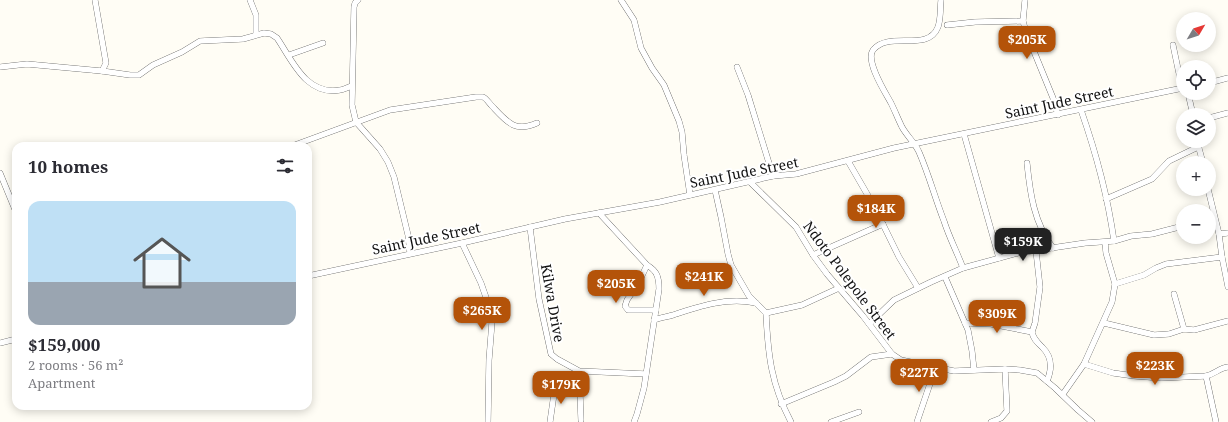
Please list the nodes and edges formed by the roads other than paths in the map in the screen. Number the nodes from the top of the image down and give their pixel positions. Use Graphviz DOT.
graph roads {
  1 [pos="95,0"];
  2 [pos="250,0"];
  3 [pos="358,0"];
  4 [pos="621,0"];
  5 [pos="941,0"];
  6 [pos="1024,0"];
  7 [pos="1023,21"];
  8 [pos="947,25"];
  9 [pos="256,34"];
  10 [pos="323,43"];
  11 [pos="1173,45"];
  12 [pos="289,56"];
  13 [pos="1176,60"];
  14 [pos="0,66"];
  15 [pos="737,67"];
  16 [pos="102,71"];
  17 [pos="1228,78"];
  18 [pos="1216,81"];
  19 [pos="352,86"];
  20 [pos="1176,89"];
  21 [pos="1081,110"];
  22 [pos="1228,112"];
  23 [pos="1058,115"];
  24 [pos="1216,116"];
  25 [pos="356,122"];
  26 [pos="538,123"];
  27 [pos="964,134"];
  28 [pos="303,142"];
  29 [pos="915,144"];
  30 [pos="1191,148"];
  31 [pos="848,161"];
  32 [pos="1027,163"];
  33 [pos="0,173"];
  34 [pos="773,176"];
  35 [pos="750,182"];
  36 [pos="715,190"];
  37 [pos="690,195"];
  38 [pos="1106,200"];
  39 [pos="12,202"];
  40 [pos="599,213"];
  41 [pos="883,224"];
  42 [pos="530,227"];
  43 [pos="1216,227"];
  44 [pos="1176,228"];
  45 [pos="1228,233"];
  46 [pos="1219,234"];
  47 [pos="1114,241"];
  48 [pos="1105,242"];
  49 [pos="462,243"];
  50 [pos="1053,248"];
  51 [pos="1036,251"];
  52 [pos="410,254"];
  53 [pos="813,255"];
  54 [pos="1222,257"];
  55 [pos="999,258"];
  56 [pos="646,265"];
  57 [pos="963,268"];
  58 [pos="312,275"];
  59 [pos="945,277"];
  60 [pos="1115,284"];
  61 [pos="1228,287"];
  62 [pos="839,288"];
  63 [pos="918,288"];
  64 [pos="1174,294"];
  65 [pos="756,303"];
  66 [pos="656,310"];
  67 [pos="766,313"];
  68 [pos="654,320"];
  69 [pos="1228,321"];
  70 [pos="965,323"];
  71 [pos="1104,323"];
  72 [pos="870,324"];
  73 [pos="1184,329"];
  74 [pos="1032,332"];
  75 [pos="12,340"];
  76 [pos="0,343"];
  77 [pos="892,354"];
  78 [pos="1084,364"];
  79 [pos="1228,367"];
  80 [pos="936,369"];
  81 [pos="1005,369"];
  82 [pos="576,370"];
  83 [pos="974,370"];
  84 [pos="646,374"];
  85 [pos="1206,376"];
  86 [pos="1047,381"];
  87 [pos="555,387"];
  88 [pos="1062,394"];
  89 [pos="781,404"];
  90 [pos="859,412"];
  91 [pos="582,420"];
  92 [pos="488,422"];
  93 [pos="550,422"];
  94 [pos="634,422"];
  95 [pos="791,422"];
  96 [pos="831,422"];
  97 [pos="917,422"];
  98 [pos="991,422"];
  99 [pos="1091,422"];
  100 [pos="1216,422"];
  1 -- 16 [label="street"];
  2 -- 9 [label="street"];
  3 -- 19 [label="street"];
  4 -- 37 [label="street"];
  5 -- 29 [label="street"];
  6 -- 7 [label="street"];
  7 -- 8 [label="street"];
  7 -- 23 [label="street"];
  9 -- 12 [label="street"];
  9 -- 16 [label="street"];
  10 -- 12 [label="street"];
  11 -- 13 [label="street"];
  12 -- 19 [label="street"];
  14 -- 16 [label="street"];
  15 -- 34 [label="street"];
  17 -- 18 [label="street"];
  19 -- 25 [label="street"];
  20 -- 21 [label="street, Saint Jude Street"];
  21 -- 23 [label="street, Saint Jude Street"];
  21 -- 38 [label="street"];
  22 -- 24 [label="street"];
  23 -- 27 [label="street, Saint Jude Street"];
  25 -- 26 [label="street"];
  25 -- 28 [label="street"];
  25 -- 52 [label="street"];
  27 -- 29 [label="street, Saint Jude Street"];
  27 -- 55 [label="street"];
  29 -- 31 [label="street, Saint Jude Street"];
  29 -- 57 [label="street"];
  30 -- 38 [label="street"];
  31 -- 34 [label="street, Saint Jude Street"];
  31 -- 41 [label="street"];
  32 -- 50 [label="street"];
  33 -- 39 [label="street"];
  34 -- 35 [label="street, Saint Jude Street"];
  35 -- 36 [label="street, Saint Jude Street"];
  35 -- 53 [label="street, Ndoto Polepole Street"];
  36 -- 37 [label="street, Saint Jude Street"];
  36 -- 65 [label="street"];
  37 -- 40 [label="street, Saint Jude Street"];
  38 -- 47 [label="street"];
  40 -- 42 [label="street, Saint Jude Street"];
  40 -- 56 [label="street"];
  41 -- 53 [label="street"];
  41 -- 63 [label="street"];
  42 -- 49 [label="street, Saint Jude Street"];
  42 -- 82 [label="street, Kilwa Drive"];
  43 -- 46 [label="street"];
  44 -- 47 [label="street"];
  45 -- 46 [label="street"];
  46 -- 54 [label="street"];
  47 -- 48 [label="street"];
  48 -- 50 [label="street"];
  48 -- 60 [label="street"];
  49 -- 52 [label="street, Saint Jude Street"];
  49 -- 92 [label="street"];
  50 -- 51 [label="street"];
  51 -- 55 [label="street"];
  51 -- 74 [label="street"];
  52 -- 58 [label="street, Saint Jude Street"];
  53 -- 62 [label="street, Ndoto Polepole Street"];
  54 -- 60 [label="street"];
  54 -- 61 [label="street"];
  55 -- 57 [label="street"];
  56 -- 66 [label="street"];
  56 -- 66 [label="street"];
  57 -- 59 [label="street"];
  59 -- 63 [label="street"];
  59 -- 70 [label="street"];
  60 -- 71 [label="street"];
  62 -- 67 [label="street"];
  62 -- 72 [label="street, Ndoto Polepole Street"];
  63 -- 72 [label="street"];
  64 -- 73 [label="street"];
  65 -- 67 [label="street"];
  65 -- 68 [label="street"];
  66 -- 68 [label="street"];
  67 -- 89 [label="street"];
  68 -- 84 [label="street"];
  69 -- 73 [label="street"];
  70 -- 74 [label="street"];
  70 -- 83 [label="street"];
  71 -- 73 [label="street"];
  71 -- 78 [label="street"];
  72 -- 77 [label="street, Ndoto Polepole Street"];
  74 -- 86 [label="street"];
  75 -- 76 [label="street"];
  77 -- 80 [label="street, Ndoto Polepole Street"];
  77 -- 89 [label="street"];
  78 -- 85 [label="street"];
  78 -- 88 [label="street"];
  79 -- 85 [label="street"];
  80 -- 83 [label="street, Ndoto Polepole Street"];
  80 -- 97 [label="street"];
  81 -- 83 [label="street, Ndoto Polepole Street"];
  81 -- 86 [label="street, Ndoto Polepole Street"];
  81 -- 98 [label="street"];
  82 -- 84 [label="street, Kilwa Drive"];
  82 -- 91 [label="street"];
  84 -- 94 [label="street"];
  85 -- 100 [label="street"];
  86 -- 88 [label="street, Ndoto Polepole Street"];
  87 -- 93 [label="street"];
  88 -- 99 [label="street, Ndoto Polepole Street"];
  89 -- 95 [label="street"];
  90 -- 96 [label="street"];
}
